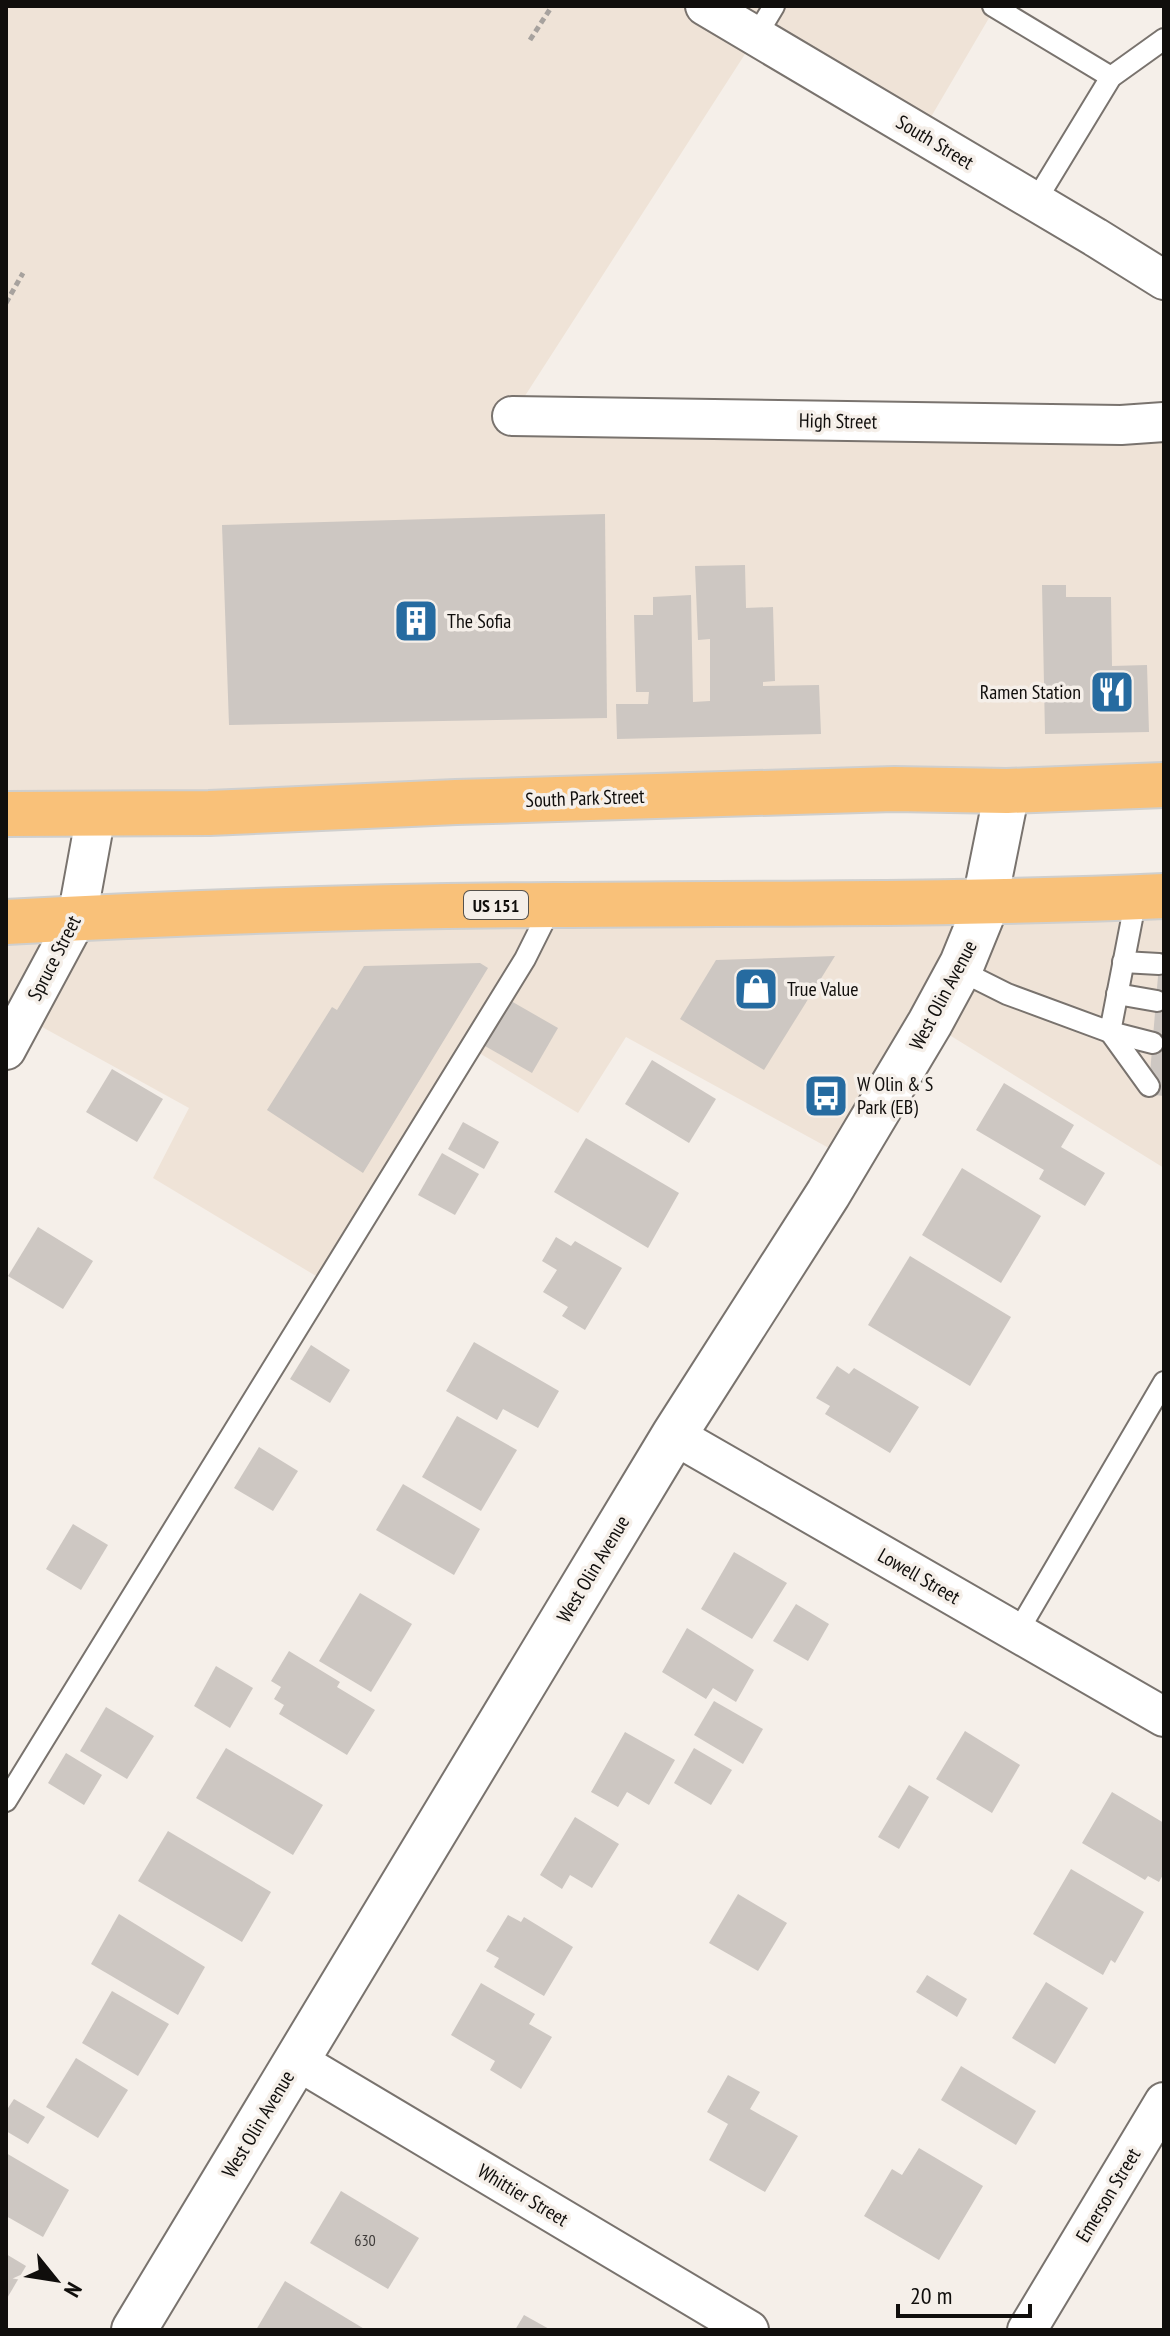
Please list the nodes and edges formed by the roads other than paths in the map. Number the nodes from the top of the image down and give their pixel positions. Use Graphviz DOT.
graph roads {
  1 [pos="705,6"];
  2 [pos="993,6"];
  3 [pos="765,21"];
  4 [pos="1164,24"];
  5 [pos="1160,43"];
  6 [pos="1111,77"];
  7 [pos="1035,202"];
  8 [pos="1164,280"];
  9 [pos="512,416"];
  10 [pos="1164,422"];
  11 [pos="1164,785"];
  12 [pos="1007,791"];
  13 [pos="6,814"];
  14 [pos="96,814"];
  15 [pos="1150,897"];
  16 [pos="986,903"];
  17 [pos="552,905"];
  18 [pos="77,918"];
  19 [pos="6,922"];
  20 [pos="1123,962"];
  21 [pos="1159,964"];
  22 [pos="959,970"];
  23 [pos="1117,994"];
  24 [pos="1157,1001"];
  25 [pos="1110,1032"];
  26 [pos="1153,1043"];
  27 [pos="6,1050"];
  28 [pos="1149,1086"];
  29 [pos="1164,1382"];
  30 [pos="674,1435"];
  31 [pos="1017,1633"];
  32 [pos="1164,1717"];
  33 [pos="6,1801"];
  34 [pos="296,2060"];
  35 [pos="1164,2102"];
  36 [pos="134,2330"];
  37 [pos="749,2330"];
  38 [pos="1027,2330"];
  1 -- 3 [label="street, South Street"];
  2 -- 6 [label="lane"];
  3 -- 7 [label="street, South Street"];
  4 -- 5 [label="lane"];
  5 -- 6 [label="lane"];
  6 -- 7 [label="lane"];
  7 -- 8 [label="street, South Street"];
  9 -- 10 [label="street, High Street"];
  11 -- 12 [label="main road, South Park Street"];
  12 -- 14 [label="main road, South Park Street"];
  12 -- 16 [label="street, West Olin Avenue"];
  13 -- 14 [label="main road, South Park Street"];
  14 -- 18 [label="street, Spruce Street"];
  15 -- 16 [label="main road, US 151"];
  15 -- 20 [label="lane"];
  16 -- 17 [label="main road, US 151"];
  16 -- 22 [label="street, West Olin Avenue"];
  17 -- 18 [label="main road, US 151"];
  17 -- 33 [label="lane"];
  18 -- 19 [label="main road, US 151"];
  18 -- 27 [label="street, Spruce Street"];
  20 -- 21 [label="lane"];
  20 -- 23 [label="lane"];
  22 -- 25 [label="lane"];
  22 -- 30 [label="street, West Olin Avenue"];
  23 -- 24 [label="lane"];
  23 -- 25 [label="lane"];
  25 -- 26 [label="lane"];
  25 -- 28 [label="lane"];
  29 -- 31 [label="lane"];
  30 -- 31 [label="street, Lowell Street"];
  30 -- 34 [label="street, West Olin Avenue"];
  31 -- 32 [label="street, Lowell Street"];
  34 -- 36 [label="street, West Olin Avenue"];
  34 -- 37 [label="street, Whittier Street"];
  35 -- 38 [label="street, Emerson Street"];
}
